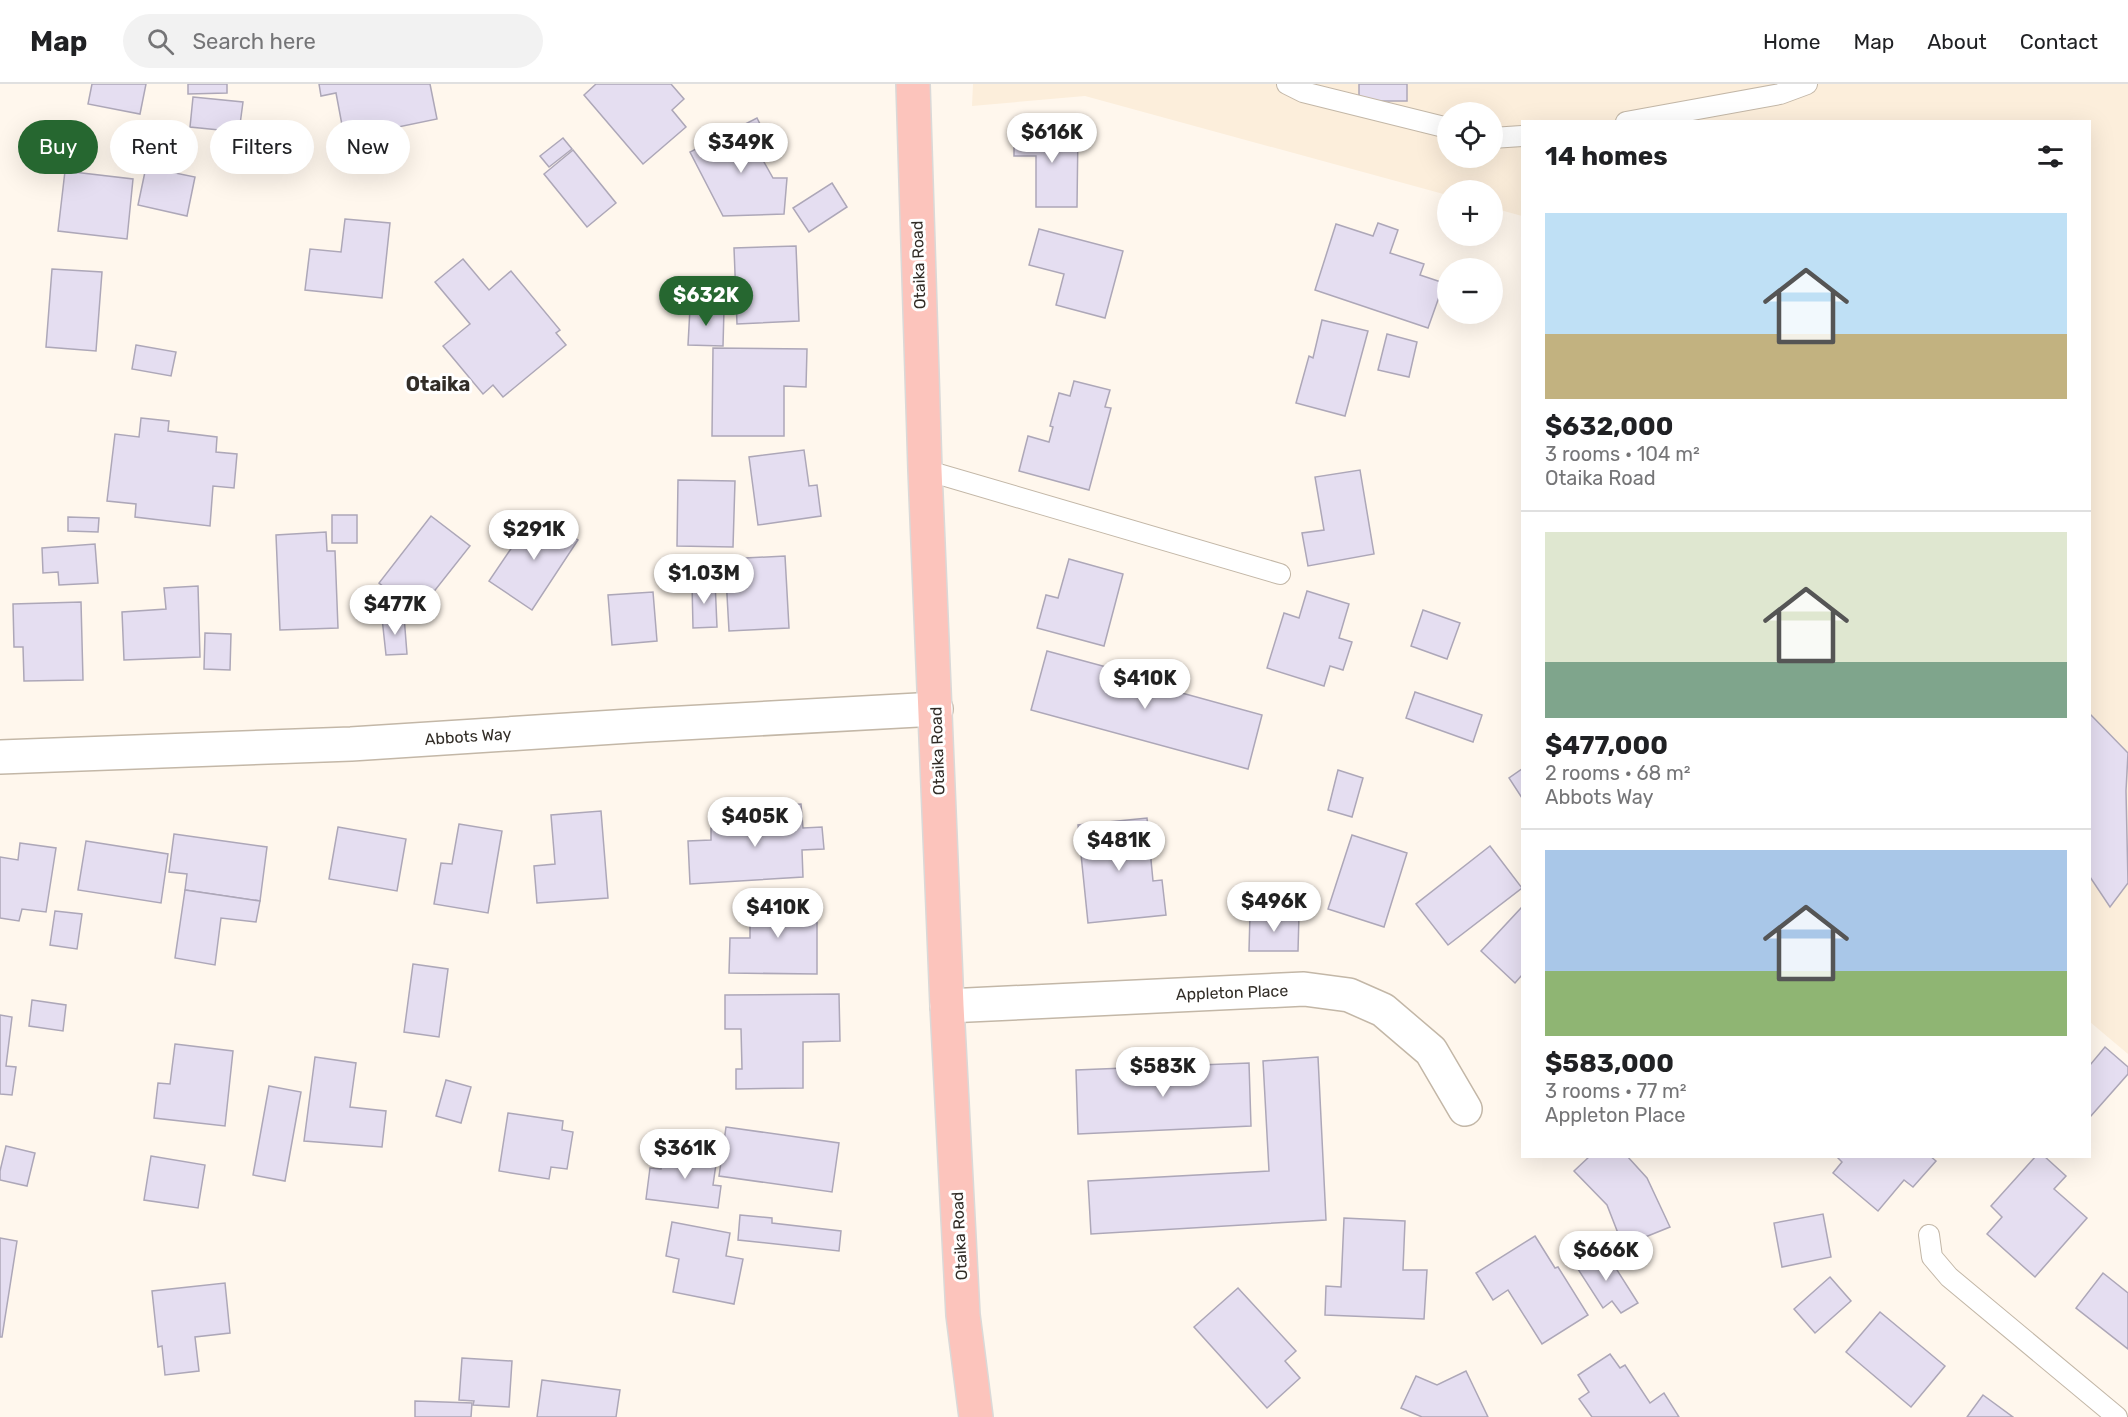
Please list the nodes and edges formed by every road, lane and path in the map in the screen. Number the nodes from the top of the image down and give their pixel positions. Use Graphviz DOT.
graph roads {
  1 [pos="913,84"];
  2 [pos="1287,84"];
  3 [pos="1807,84"];
  4 [pos="1637,120"];
  5 [pos="1437,125"];
  6 [pos="1521,136"];
  7 [pos="1503,137"];
  8 [pos="925,470"];
  9 [pos="1280,574"];
  10 [pos="936,710"];
  11 [pos="0,756"];
  12 [pos="947,1006"];
  13 [pos="1465,1109"];
  14 [pos="1929,1235"];
  15 [pos="976,1417"];
  16 [pos="2117,1417"];
  1 -- 8 [label="highway, Otaika Road"];
  2 -- 5 [label="lane"];
  3 -- 4 [label="lane"];
  6 -- 7 [label="lane"];
  8 -- 9 [label="lane"];
  8 -- 10 [label="highway, Otaika Road"];
  10 -- 11 [label="street, Abbots Way"];
  10 -- 12 [label="highway, Otaika Road"];
  12 -- 13 [label="street, Appleton Place"];
  12 -- 15 [label="highway, Otaika Road"];
  14 -- 16 [label="lane"];
}
